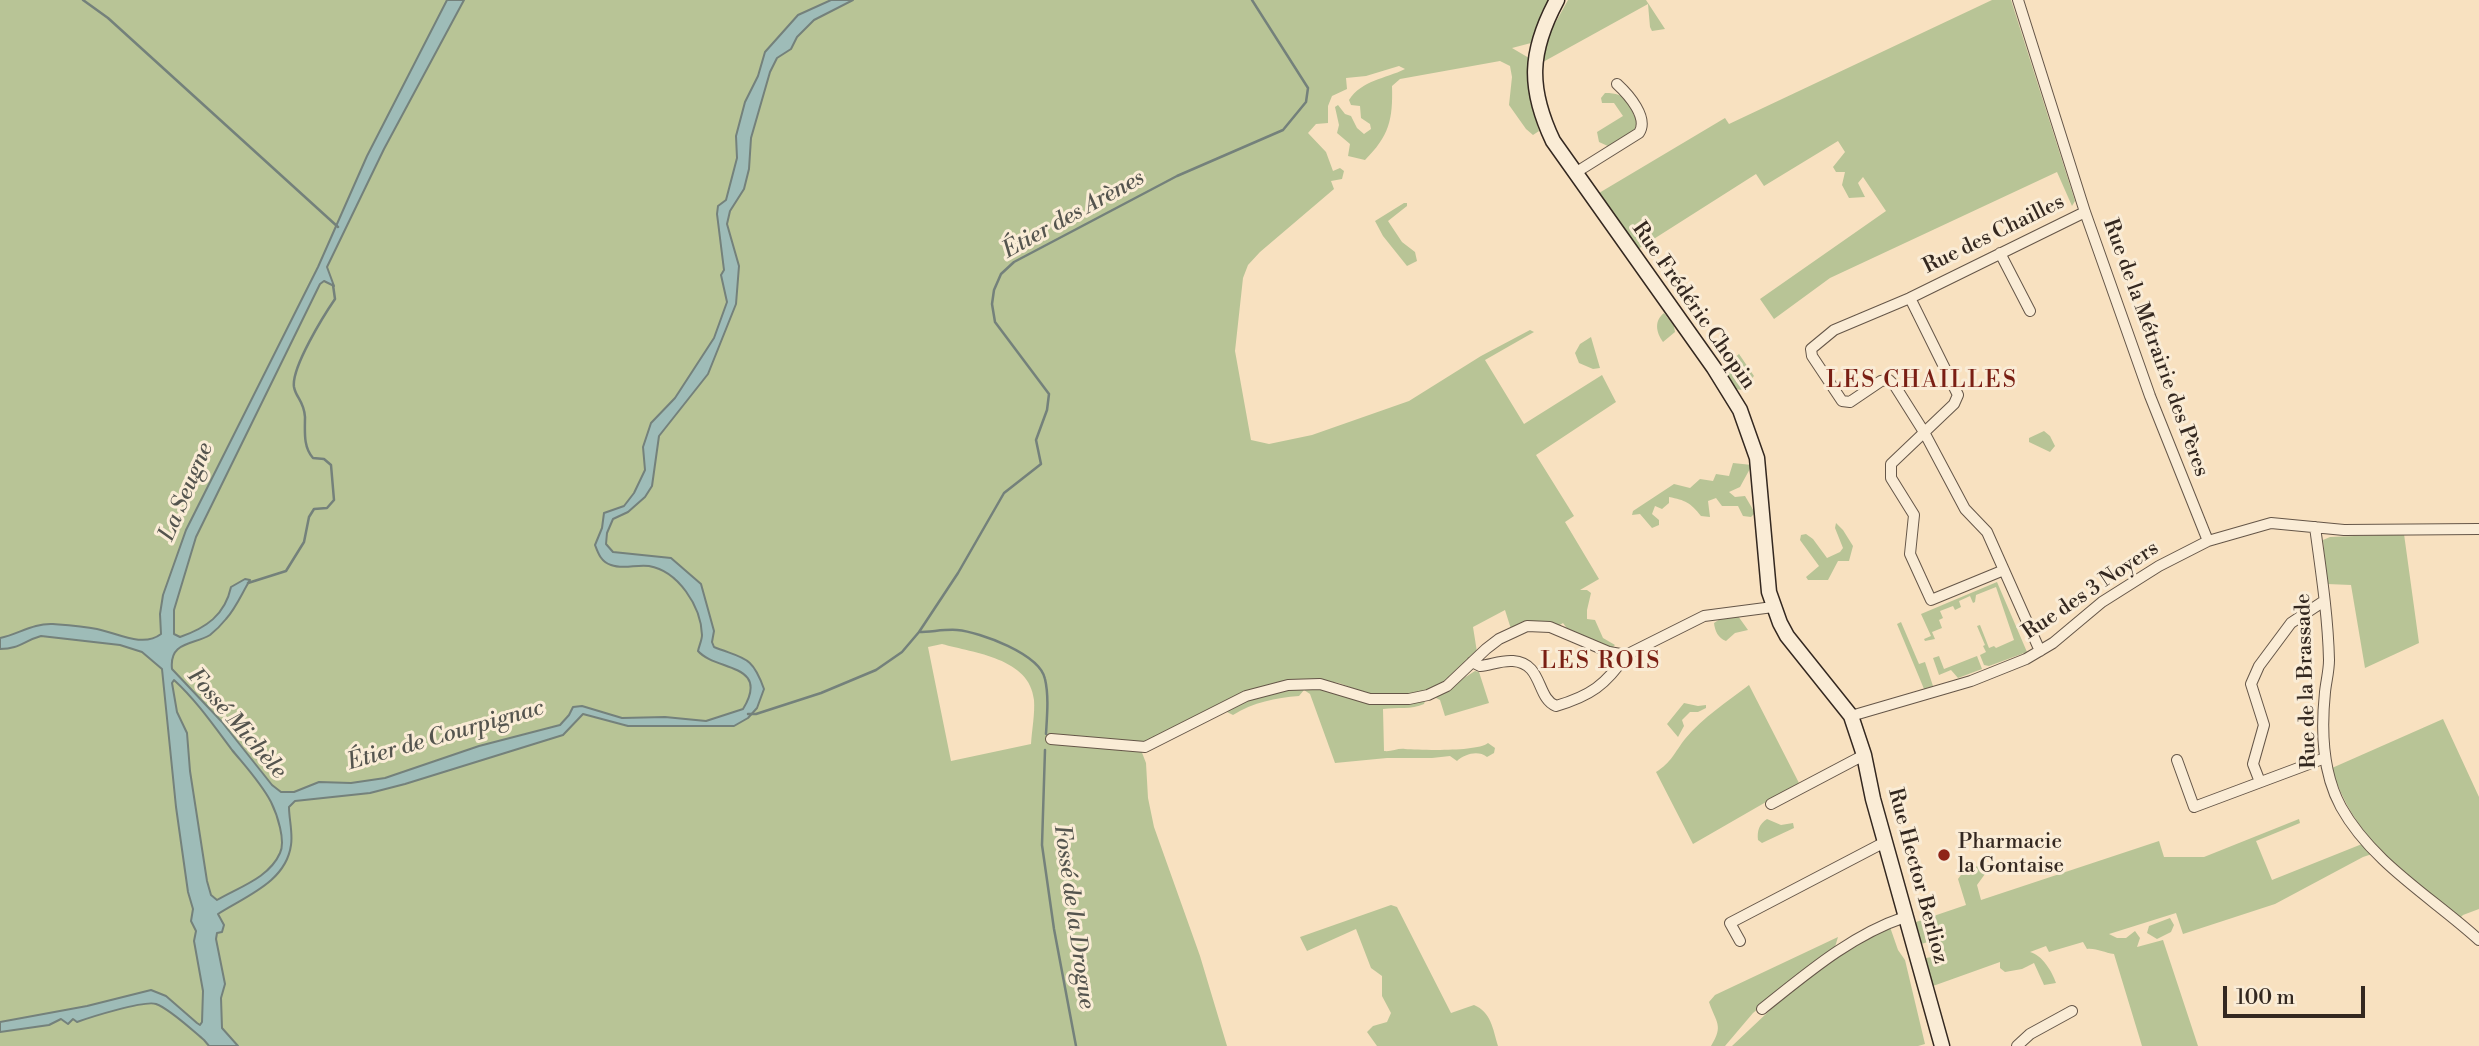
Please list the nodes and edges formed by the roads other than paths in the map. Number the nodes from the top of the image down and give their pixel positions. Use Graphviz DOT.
graph roads {
  1 [pos="1557,0"];
  2 [pos="2018,0"];
  3 [pos="1617,85"];
  4 [pos="1575,173"];
  5 [pos="2085,212"];
  6 [pos="2000,253"];
  7 [pos="1910,298"];
  8 [pos="2030,312"];
  9 [pos="1924,432"];
  10 [pos="2315,527"];
  11 [pos="2479,529"];
  12 [pos="2208,541"];
  13 [pos="2004,570"];
  14 [pos="2324,601"];
  15 [pos="1773,607"];
  16 [pos="2040,651"];
  17 [pos="1626,655"];
  18 [pos="1472,662"];
  19 [pos="1851,716"];
  20 [pos="1051,739"];
  21 [pos="1864,755"];
  22 [pos="2325,758"];
  23 [pos="2177,760"];
  24 [pos="2260,782"];
  25 [pos="1771,804"];
  26 [pos="1885,842"];
  27 [pos="1905,917"];
  28 [pos="2479,940"];
  29 [pos="1740,941"];
  30 [pos="1762,1009"];
  31 [pos="2073,1011"];
  32 [pos="1942,1046"];
  33 [pos="2017,1046"];
  1 -- 4 [label="street, Rue Frédéric Chopin"];
  2 -- 5 [label="street, Rue de la Métrairie des Pères"];
  3 -- 4 [label="street"];
  4 -- 15 [label="street, Rue Frédéric Chopin"];
  5 -- 6 [label="street, Rue des Chailles"];
  5 -- 12 [label="street, Rue de la Métrairie des Pères"];
  6 -- 7 [label="street, Rue des Chailles"];
  6 -- 8 [label="street"];
  7 -- 9 [label="street, Rue des Chailles"];
  7 -- 9 [label="street"];
  9 -- 13 [label="street"];
  9 -- 13 [label="street"];
  10 -- 11 [label="street, Rue des 3 Noyers"];
  10 -- 12 [label="street, Rue des 3 Noyers"];
  10 -- 14 [label="street, Rue de la Brassade"];
  12 -- 16 [label="street, Rue des 3 Noyers"];
  13 -- 16 [label="street"];
  14 -- 22 [label="street, Rue de la Brassade"];
  14 -- 24 [label="street"];
  15 -- 17 [label="street"];
  15 -- 19 [label="street, Rue Frédéric Chopin"];
  16 -- 19 [label="street, Rue des 3 Noyers"];
  17 -- 18 [label="street"];
  17 -- 18 [label="street"];
  18 -- 20 [label="street"];
  19 -- 21 [label="street, Rue Hector Berlioz"];
  21 -- 25 [label="street"];
  21 -- 26 [label="street, Rue Hector Berlioz"];
  22 -- 24 [label="street"];
  22 -- 28 [label="street, Rue de la Brassade"];
  23 -- 24 [label="street"];
  26 -- 27 [label="street, Rue Hector Berlioz"];
  26 -- 29 [label="street"];
  27 -- 30 [label="street"];
  27 -- 32 [label="street, Rue Hector Berlioz"];
  31 -- 33 [label="street"];
}
